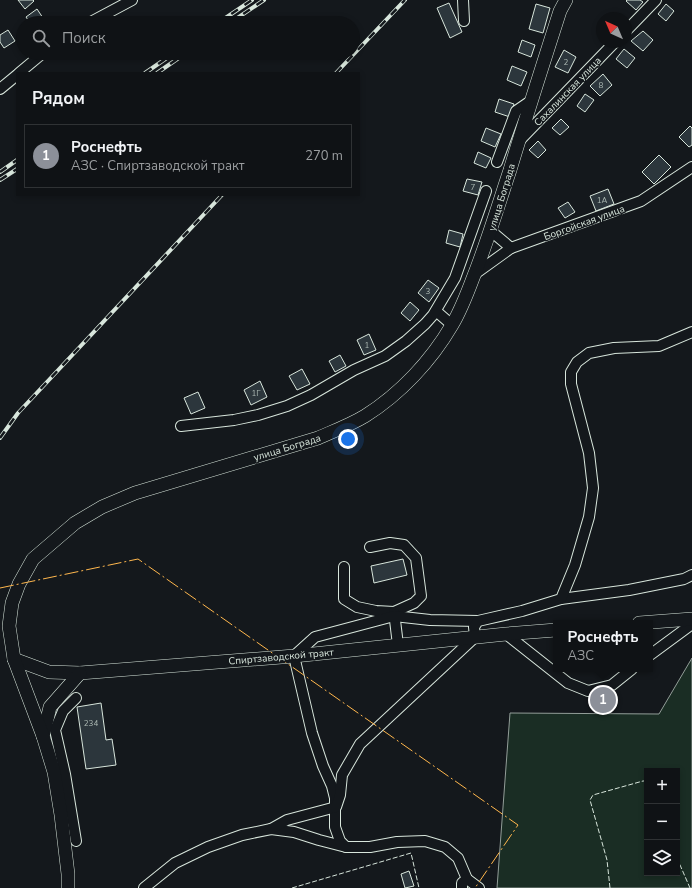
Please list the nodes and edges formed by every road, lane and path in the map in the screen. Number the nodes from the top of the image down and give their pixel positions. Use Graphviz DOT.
graph roads {
  1 [pos="132,0"];
  2 [pos="463,0"];
  3 [pos="566,0"];
  4 [pos="656,0"];
  5 [pos="102,16"];
  6 [pos="464,21"];
  7 [pos="632,25"];
  8 [pos="609,48"];
  9 [pos="35,60"];
  10 [pos="20,72"];
  11 [pos="16,76"];
  12 [pos="0,89"];
  13 [pos="532,100"];
  14 [pos="518,141"];
  15 [pos="497,162"];
  16 [pos="692,167"];
  17 [pos="486,191"];
  18 [pos="490,231"];
  19 [pos="511,248"];
  20 [pos="475,274"];
  21 [pos="436,311"];
  22 [pos="452,325"];
  23 [pos="692,332"];
  24 [pos="181,426"];
  25 [pos="370,547"];
  26 [pos="344,567"];
  27 [pos="692,575"];
  28 [pos="561,599"];
  29 [pos="394,614"];
  30 [pos="692,619"];
  31 [pos="478,621"];
  32 [pos="653,622"];
  33 [pos="692,624"];
  34 [pos="553,630"];
  35 [pos="506,634"];
  36 [pos="475,637"];
  37 [pos="398,645"];
  38 [pos="653,653"];
  39 [pos="294,656"];
  40 [pos="14,659"];
  41 [pos="553,671"];
  42 [pos="554,672"];
  43 [pos="628,672"];
  44 [pos="80,674"];
  45 [pos="76,698"];
  46 [pos="43,736"];
  47 [pos="60,775"];
  48 [pos="336,807"];
  49 [pos="271,829"];
  50 [pos="76,841"];
  51 [pos="346,847"];
  52 [pos="464,883"];
  53 [pos="68,888"];
  54 [pos="144,888"];
  55 [pos="480,888"];
  1 -- 5 [label="street"];
  2 -- 6 [label="street"];
  3 -- 13 [label="main road, улица Бограда"];
  4 -- 7 [label="street"];
  8 -- 14 [label="street, Сахалинская улица"];
  9 -- 10 [label="street"];
  11 -- 12 [label="street"];
  13 -- 14 [label="main road, улица Бограда"];
  13 -- 15 [label="street"];
  14 -- 18 [label="main road, улица Бограда"];
  16 -- 19 [label="street, Боргойская улица"];
  17 -- 21 [label="street"];
  18 -- 19 [label="street"];
  18 -- 20 [label="main road, улица Бограда"];
  19 -- 20 [label="street, Боргойская улица"];
  20 -- 22 [label="main road, улица Бограда"];
  21 -- 22 [label="street"];
  21 -- 24 [label="street"];
  22 -- 40 [label="main road, улица Бограда"];
  23 -- 28 [label="street"];
  25 -- 29 [label="street"];
  26 -- 29 [label="street"];
  27 -- 28 [label="street"];
  28 -- 31 [label="street"];
  29 -- 31 [label="street"];
  29 -- 37 [label="street"];
  29 -- 39 [label="street"];
  30 -- 32 [label="main road"];
  31 -- 36 [label="street"];
  33 -- 38 [label="street"];
  34 -- 35 [label="main road, Спиртзаводской тракт"];
  35 -- 36 [label="main road, Спиртзаводской тракт"];
  35 -- 41 [label="street"];
  36 -- 37 [label="main road, Спиртзаводской тракт"];
  36 -- 48 [label="street"];
  37 -- 39 [label="main road, Спиртзаводской тракт"];
  39 -- 44 [label="main road, Спиртзаводской тракт"];
  39 -- 48 [label="street"];
  40 -- 44 [label="main road, Спиртзаводской тракт"];
  40 -- 46 [label="main road, улица Бограда"];
  42 -- 43 [label="street"];
  44 -- 46 [label="main road"];
  45 -- 47 [label="street"];
  46 -- 47 [label="main road, улица Бограда"];
  47 -- 50 [label="street"];
  47 -- 53 [label="main road, улица Бограда"];
  48 -- 49 [label="street"];
  48 -- 51 [label="street"];
  49 -- 51 [label="street"];
  49 -- 54 [label="street"];
  51 -- 52 [label="street"];
  52 -- 55 [label="street"];
}
